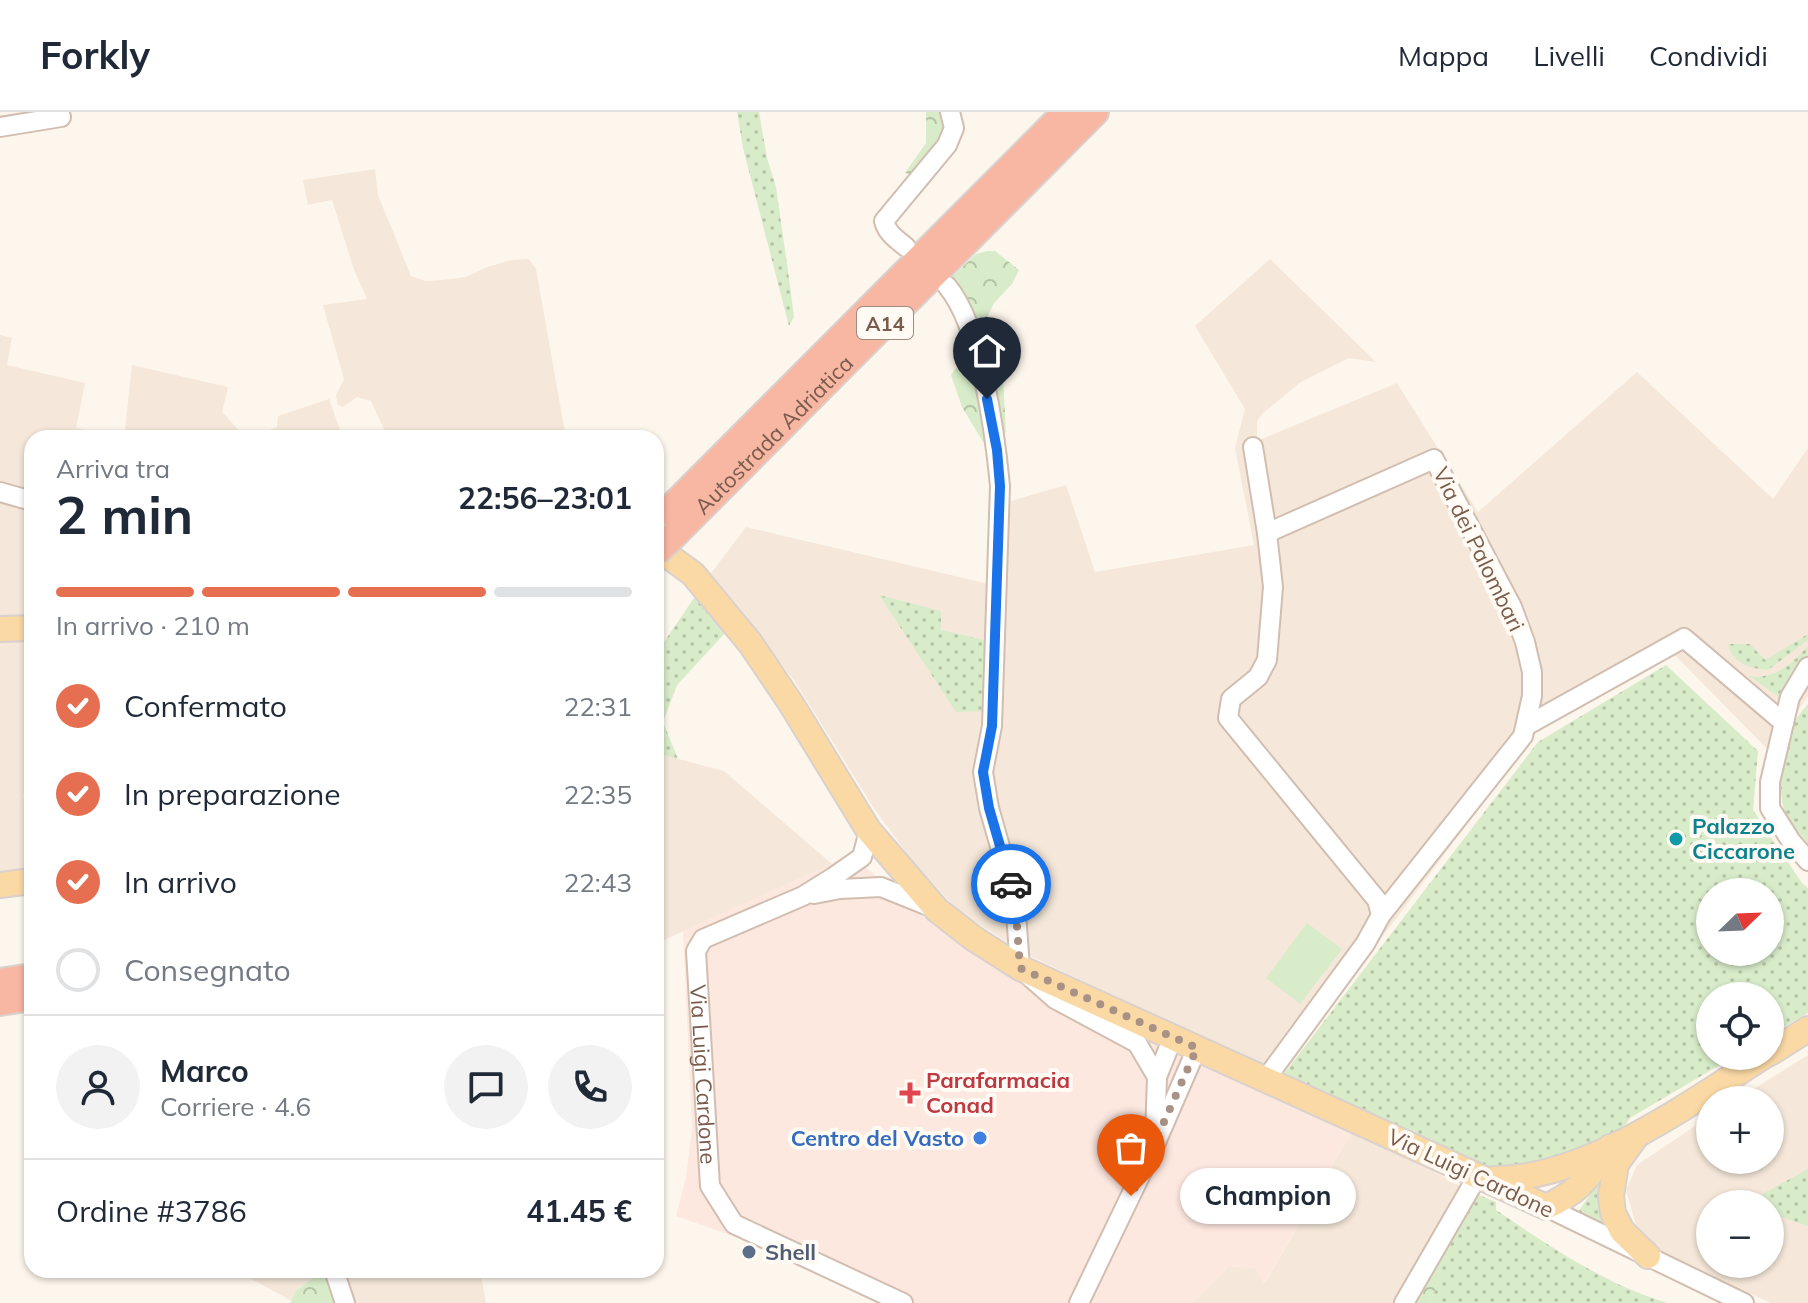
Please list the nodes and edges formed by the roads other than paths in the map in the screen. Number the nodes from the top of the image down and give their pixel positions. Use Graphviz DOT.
graph roads {
  1 [pos="950,112"];
  2 [pos="1066,112"];
  3 [pos="1095,112"];
  4 [pos="61,117"];
  5 [pos="0,127"];
  6 [pos="906,247"];
  7 [pos="947,286"];
  8 [pos="1253,447"];
  9 [pos="0,492"];
  10 [pos="24,499"];
  11 [pos="664,532"];
  12 [pos="664,532"];
  13 [pos="1267,533"];
  14 [pos="664,541"];
  15 [pos="24,628"];
  16 [pos="0,629"];
  17 [pos="1808,667"];
  18 [pos="1784,723"];
  19 [pos="1526,726"];
  20 [pos="869,831"];
  21 [pos="894,860"];
  22 [pos="1808,861"];
  23 [pos="24,882"];
  24 [pos="836,884"];
  25 [pos="0,885"];
  26 [pos="937,910"];
  27 [pos="1381,915"];
  28 [pos="1020,968"];
  29 [pos="24,978"];
  30 [pos="0,982"];
  31 [pos="24,998"];
  32 [pos="0,1002"];
  33 [pos="1808,1029"];
  34 [pos="1173,1037"];
  35 [pos="1784,1044"];
  36 [pos="1197,1048"];
  37 [pos="1741,1070"];
  38 [pos="1157,1077"];
  39 [pos="1265,1080"];
  40 [pos="1637,1135"];
  41 [pos="1611,1146"];
  42 [pos="1154,1147"];
  43 [pos="1572,1163"];
  44 [pos="1483,1177"];
  45 [pos="1546,1207"];
  46 [pos="1648,1256"];
  47 [pos="337,1278"];
  48 [pos="345,1303"];
  49 [pos="903,1303"];
  50 [pos="1079,1303"];
  51 [pos="1404,1303"];
  52 [pos="1744,1303"];
  1 -- 6 [label="street"];
  2 -- 11 [label="highway, Autostrada Adriatica / A14"];
  3 -- 12 [label="highway, Autostrada Adriatica / A14"];
  4 -- 5 [label="street"];
  7 -- 28 [label="street"];
  8 -- 13 [label="street"];
  9 -- 10 [label="street"];
  13 -- 19 [label="street, Via dei Palombari"];
  13 -- 27 [label="street"];
  14 -- 20 [label="main road, Via Luigi Cardone"];
  15 -- 16 [label="main road"];
  17 -- 18 [label="street"];
  18 -- 19 [label="street"];
  18 -- 22 [label="street"];
  19 -- 27 [label="street, Via dei Palombari"];
  20 -- 21 [label="main road, Via Luigi Cardone"];
  20 -- 24 [label="street, Via Luigi Cardone"];
  21 -- 24 [label="street, Via Luigi Cardone"];
  21 -- 26 [label="main road, Via Luigi Cardone"];
  23 -- 25 [label="main road"];
  24 -- 26 [label="street, Via Luigi Cardone"];
  24 -- 49 [label="street, Via Luigi Cardone"];
  26 -- 28 [label="main road, Via Luigi Cardone"];
  27 -- 39 [label="street, Via dei Palombari"];
  28 -- 34 [label="main road, Via Luigi Cardone"];
  28 -- 38 [label="street, Via Luigi Cardone"];
  29 -- 30 [label="highway"];
  31 -- 32 [label="highway"];
  33 -- 35 [label="main road"];
  34 -- 36 [label="main road, Via Luigi Cardone"];
  34 -- 38 [label="street"];
  36 -- 39 [label="main road, Via Luigi Cardone"];
  36 -- 42 [label="street"];
  37 -- 40 [label="main road"];
  38 -- 42 [label="street"];
  39 -- 44 [label="main road, Via Luigi Cardone"];
  40 -- 41 [label="main road"];
  40 -- 46 [label="main road"];
  41 -- 43 [label="main road"];
  41 -- 45 [label="main road"];
  42 -- 50 [label="street"];
  43 -- 44 [label="main road"];
  43 -- 45 [label="main road"];
  44 -- 45 [label="main road, Via Luigi Cardone"];
  44 -- 51 [label="street"];
  45 -- 46 [label="street, Via Luigi Cardone"];
  46 -- 52 [label="street, Via Luigi Cardone"];
  47 -- 48 [label="street"];
}
